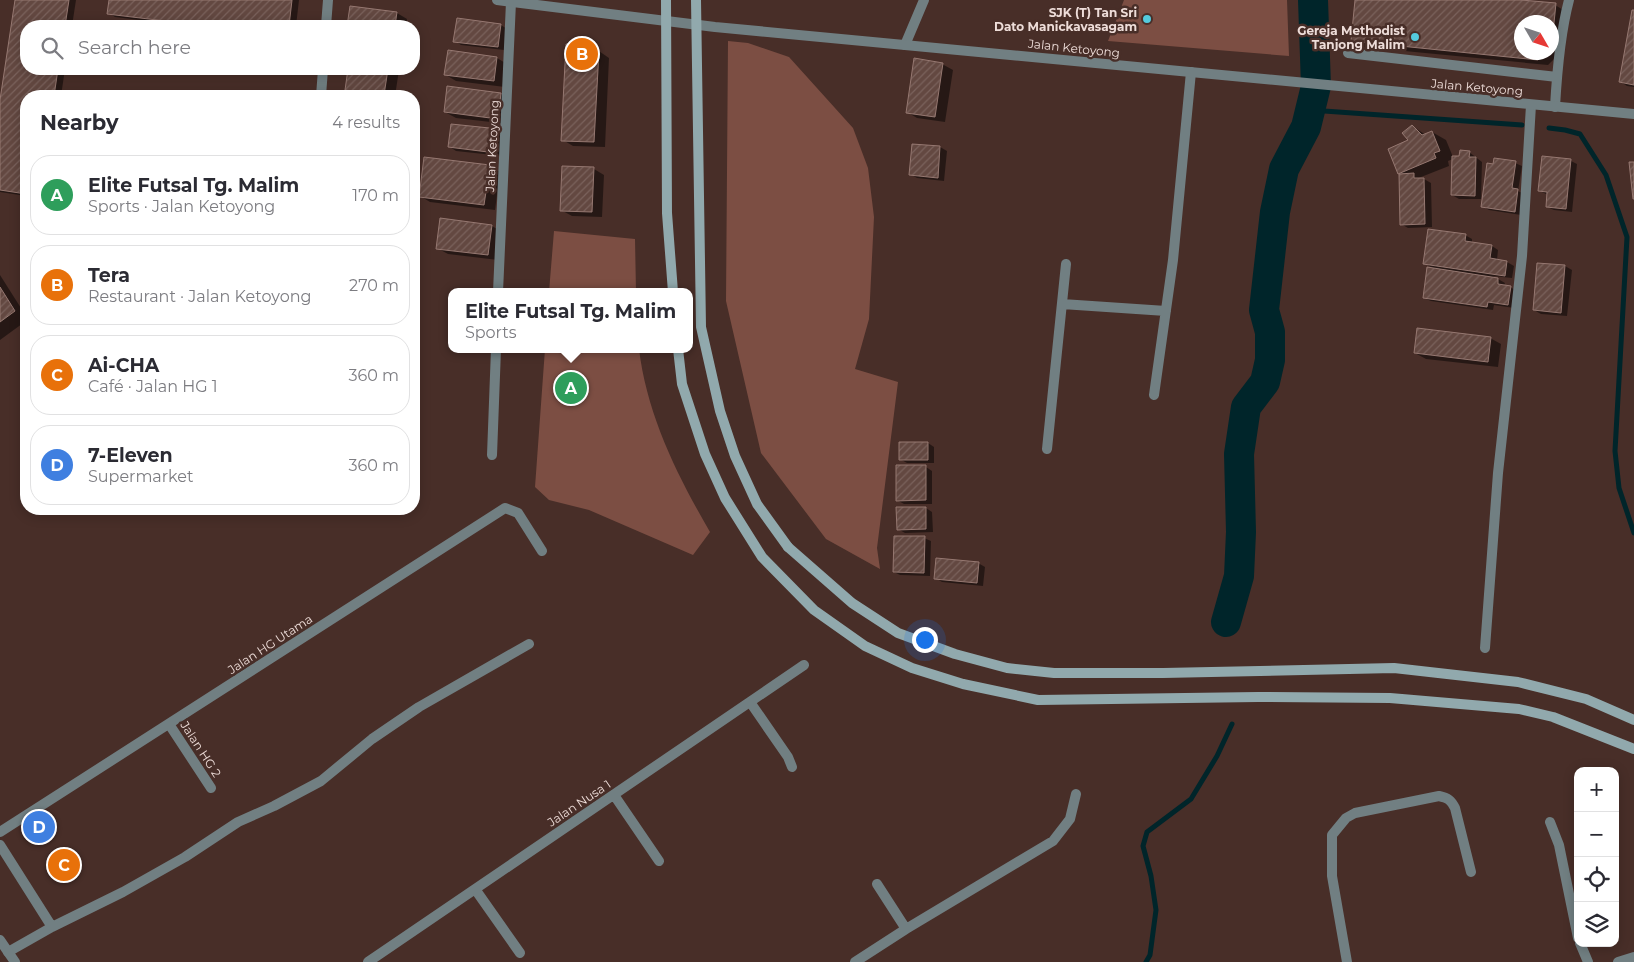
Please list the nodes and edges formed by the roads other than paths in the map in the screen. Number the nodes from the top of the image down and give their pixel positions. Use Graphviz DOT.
graph roads {
  1 [pos="328,0"];
  2 [pos="497,0"];
  3 [pos="666,0"];
  4 [pos="696,0"];
  5 [pos="924,0"];
  6 [pos="1569,0"];
  7 [pos="511,2"];
  8 [pos="326,20"];
  9 [pos="905,45"];
  10 [pos="1348,53"];
  11 [pos="1191,72"];
  12 [pos="323,75"];
  13 [pos="1557,77"];
  14 [pos="321,90"];
  15 [pos="1531,105"];
  16 [pos="1555,107"];
  17 [pos="1634,114"];
  18 [pos="1066,264"];
  19 [pos="498,288"];
  20 [pos="673,288"];
  21 [pos="1062,304"];
  22 [pos="1166,311"];
  23 [pos="496,353"];
  24 [pos="678,353"];
  25 [pos="1154,395"];
  26 [pos="1047,449"];
  27 [pos="492,455"];
  28 [pos="542,550"];
  29 [pos="529,644"];
  30 [pos="1484,648"];
  31 [pos="804,665"];
  32 [pos="750,702"];
  33 [pos="1634,720"];
  34 [pos="169,724"];
  35 [pos="1634,749"];
  36 [pos="792,767"];
  37 [pos="211,788"];
  38 [pos="1076,794"];
  39 [pos="614,795"];
  40 [pos="1550,822"];
  41 [pos="0,832"];
  42 [pos="0,845"];
  43 [pos="659,861"];
  44 [pos="1471,872"];
  45 [pos="877,884"];
  46 [pos="476,888"];
  47 [pos="1574,918"];
  48 [pos="52,927"];
  49 [pos="906,928"];
  50 [pos="0,940"];
  51 [pos="1582,947"];
  52 [pos="8,952"];
  53 [pos="520,953"];
  54 [pos="1634,957"];
  55 [pos="15,962"];
  56 [pos="368,962"];
  57 [pos="855,962"];
  58 [pos="1348,962"];
  59 [pos="1588,962"];
  60 [pos="1618,962"];
  1 -- 8 [label="street"];
  2 -- 7 [label="street, Jalan Ketoyong"];
  3 -- 20 [label="main road, bridge"];
  4 -- 33 [label="main road, bridge"];
  5 -- 9 [label="street"];
  6 -- 13 [label="street"];
  7 -- 9 [label="street, Jalan Ketoyong"];
  7 -- 19 [label="street, Jalan Ketoyong"];
  9 -- 11 [label="street, Jalan Ketoyong"];
  10 -- 13 [label="street"];
  11 -- 15 [label="street, Jalan Ketoyong"];
  11 -- 22 [label="street"];
  12 -- 14 [label="street"];
  13 -- 16 [label="street"];
  15 -- 16 [label="street, Jalan Ketoyong"];
  15 -- 30 [label="street"];
  16 -- 17 [label="street, Jalan Ketoyong"];
  18 -- 21 [label="street"];
  21 -- 22 [label="street"];
  21 -- 26 [label="street"];
  22 -- 25 [label="street"];
  23 -- 27 [label="street"];
  24 -- 35 [label="main road"];
  28 -- 34 [label="street, Jalan HG Utama"];
  29 -- 48 [label="street"];
  31 -- 32 [label="street, Jalan Nusa 1"];
  32 -- 36 [label="street"];
  32 -- 39 [label="street, Jalan Nusa 1"];
  34 -- 37 [label="street, Jalan HG 2"];
  34 -- 41 [label="street, Jalan HG Utama"];
  38 -- 49 [label="street"];
  39 -- 43 [label="street"];
  39 -- 46 [label="street, Jalan Nusa 1"];
  40 -- 47 [label="street"];
  42 -- 48 [label="street"];
  44 -- 58 [label="street"];
  45 -- 49 [label="street"];
  46 -- 53 [label="street"];
  46 -- 56 [label="street, Jalan Nusa 1"];
  48 -- 52 [label="street"];
  49 -- 57 [label="street"];
  50 -- 52 [label="street"];
  51 -- 59 [label="street"];
  52 -- 55 [label="street"];
  54 -- 60 [label="street"];
}
